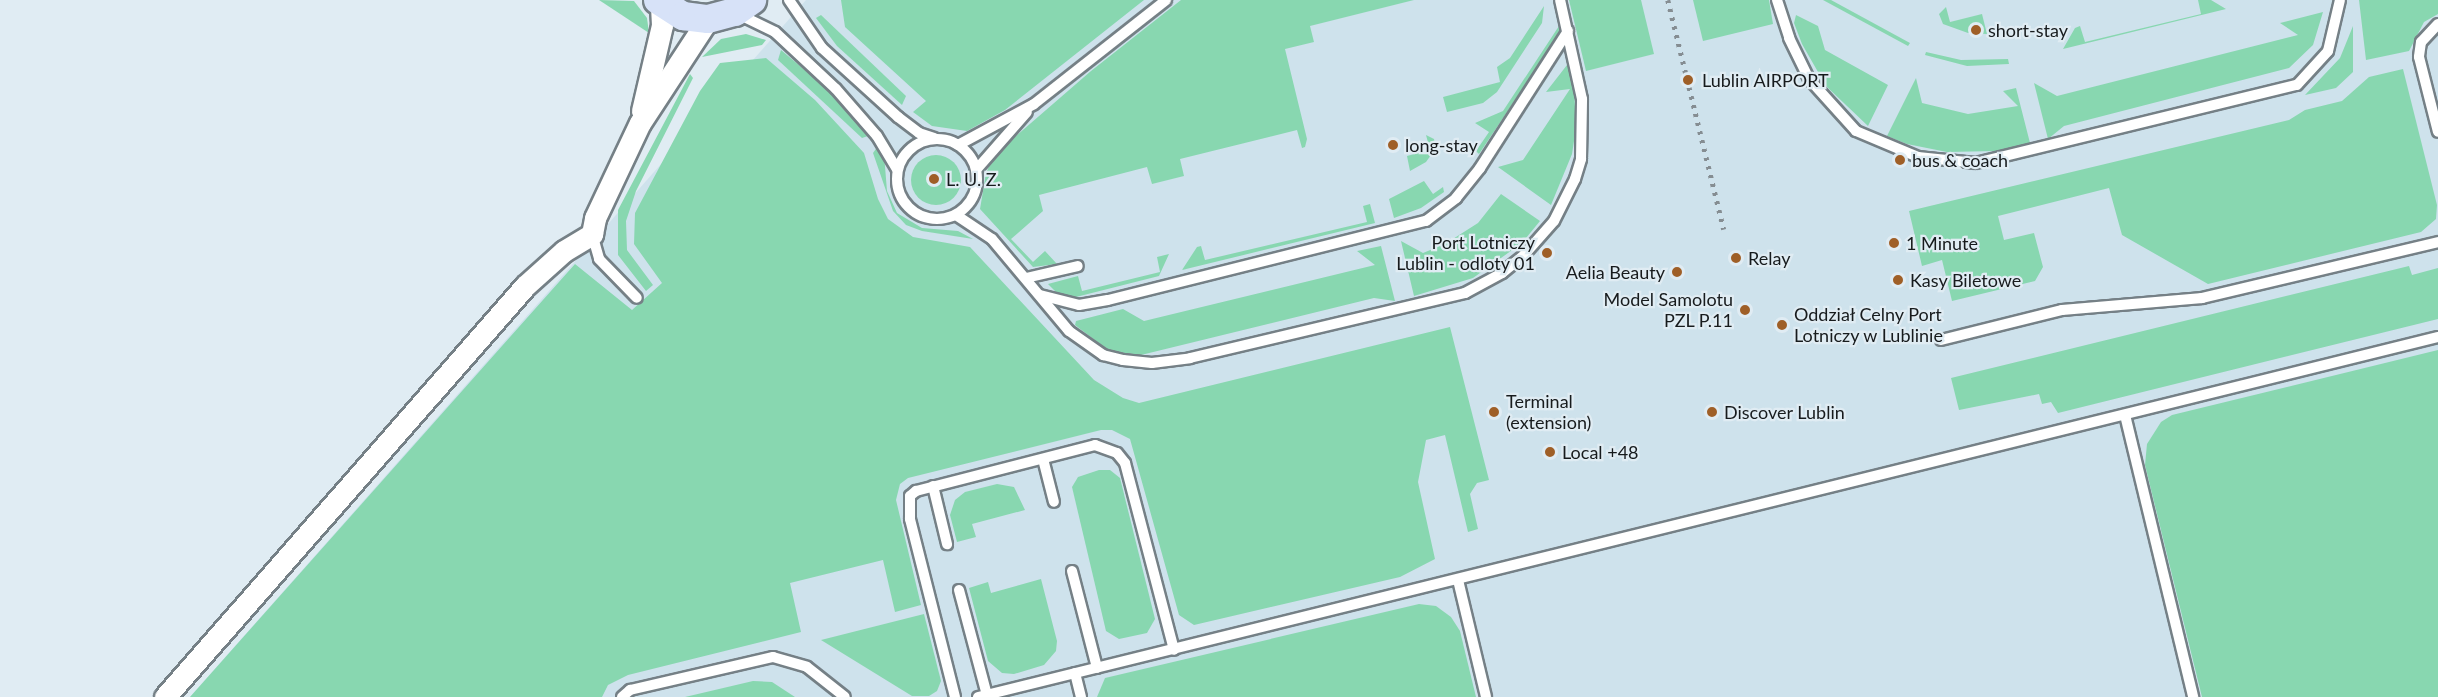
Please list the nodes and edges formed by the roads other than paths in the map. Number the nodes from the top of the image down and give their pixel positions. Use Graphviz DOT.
graph roads {
  1 [pos="789,0"];
  2 [pos="1166,0"];
  3 [pos="1560,0"];
  4 [pos="1777,0"];
  5 [pos="2340,0"];
  6 [pos="660,2"];
  7 [pos="744,6"];
  8 [pos="708,19"];
  9 [pos="2438,24"];
  10 [pos="1568,30"];
  11 [pos="1034,104"];
  12 [pos="640,123"];
  13 [pos="2438,132"];
  14 [pos="934,138"];
  15 [pos="958,145"];
  16 [pos="897,169"];
  17 [pos="976,171"];
  18 [pos="956,215"];
  19 [pos="592,234"];
  20 [pos="2438,242"];
  21 [pos="1078,266"];
  22 [pos="1026,278"];
  23 [pos="1040,295"];
  24 [pos="637,298"];
  25 [pos="2438,337"];
  26 [pos="1941,340"];
  27 [pos="2125,416"];
  28 [pos="1043,459"];
  29 [pos="933,486"];
  30 [pos="1054,502"];
  31 [pos="947,544"];
  32 [pos="1072,571"];
  33 [pos="1458,580"];
  34 [pos="959,590"];
  35 [pos="1174,650"];
  36 [pos="1097,668"];
  37 [pos="1075,673"];
  38 [pos="983,696"];
  39 [pos="165,697"];
  40 [pos="622,697"];
  41 [pos="845,697"];
  42 [pos="956,697"];
  43 [pos="1081,697"];
  44 [pos="1486,697"];
  45 [pos="2193,697"];
  1 -- 14 [label="lane"];
  2 -- 11 [label="lane"];
  3 -- 10 [label="lane"];
  4 -- 5 [label="lane"];
  6 -- 8 [label="main road"];
  6 -- 12 [label="street"];
  7 -- 8 [label="main road"];
  7 -- 16 [label="lane"];
  8 -- 12 [label="street"];
  9 -- 13 [label="lane"];
  10 -- 23 [label="lane"];
  10 -- 23 [label="lane"];
  11 -- 15 [label="lane"];
  11 -- 17 [label="lane"];
  12 -- 19 [label="street"];
  14 -- 15 [label="lane"];
  14 -- 16 [label="lane"];
  15 -- 17 [label="lane"];
  16 -- 18 [label="lane"];
  17 -- 18 [label="lane"];
  18 -- 22 [label="lane"];
  19 -- 24 [label="lane"];
  19 -- 39 [label="street"];
  20 -- 26 [label="lane"];
  21 -- 22 [label="lane"];
  22 -- 23 [label="lane"];
  25 -- 27 [label="lane"];
  27 -- 33 [label="lane"];
  27 -- 45 [label="lane"];
  28 -- 29 [label="lane"];
  28 -- 30 [label="lane"];
  28 -- 35 [label="lane"];
  29 -- 31 [label="lane"];
  29 -- 42 [label="lane"];
  32 -- 36 [label="lane"];
  33 -- 35 [label="lane"];
  33 -- 44 [label="lane"];
  34 -- 38 [label="lane"];
  35 -- 36 [label="lane"];
  36 -- 37 [label="lane"];
  37 -- 38 [label="lane"];
  37 -- 43 [label="lane"];
  40 -- 41 [label="lane"];
}
